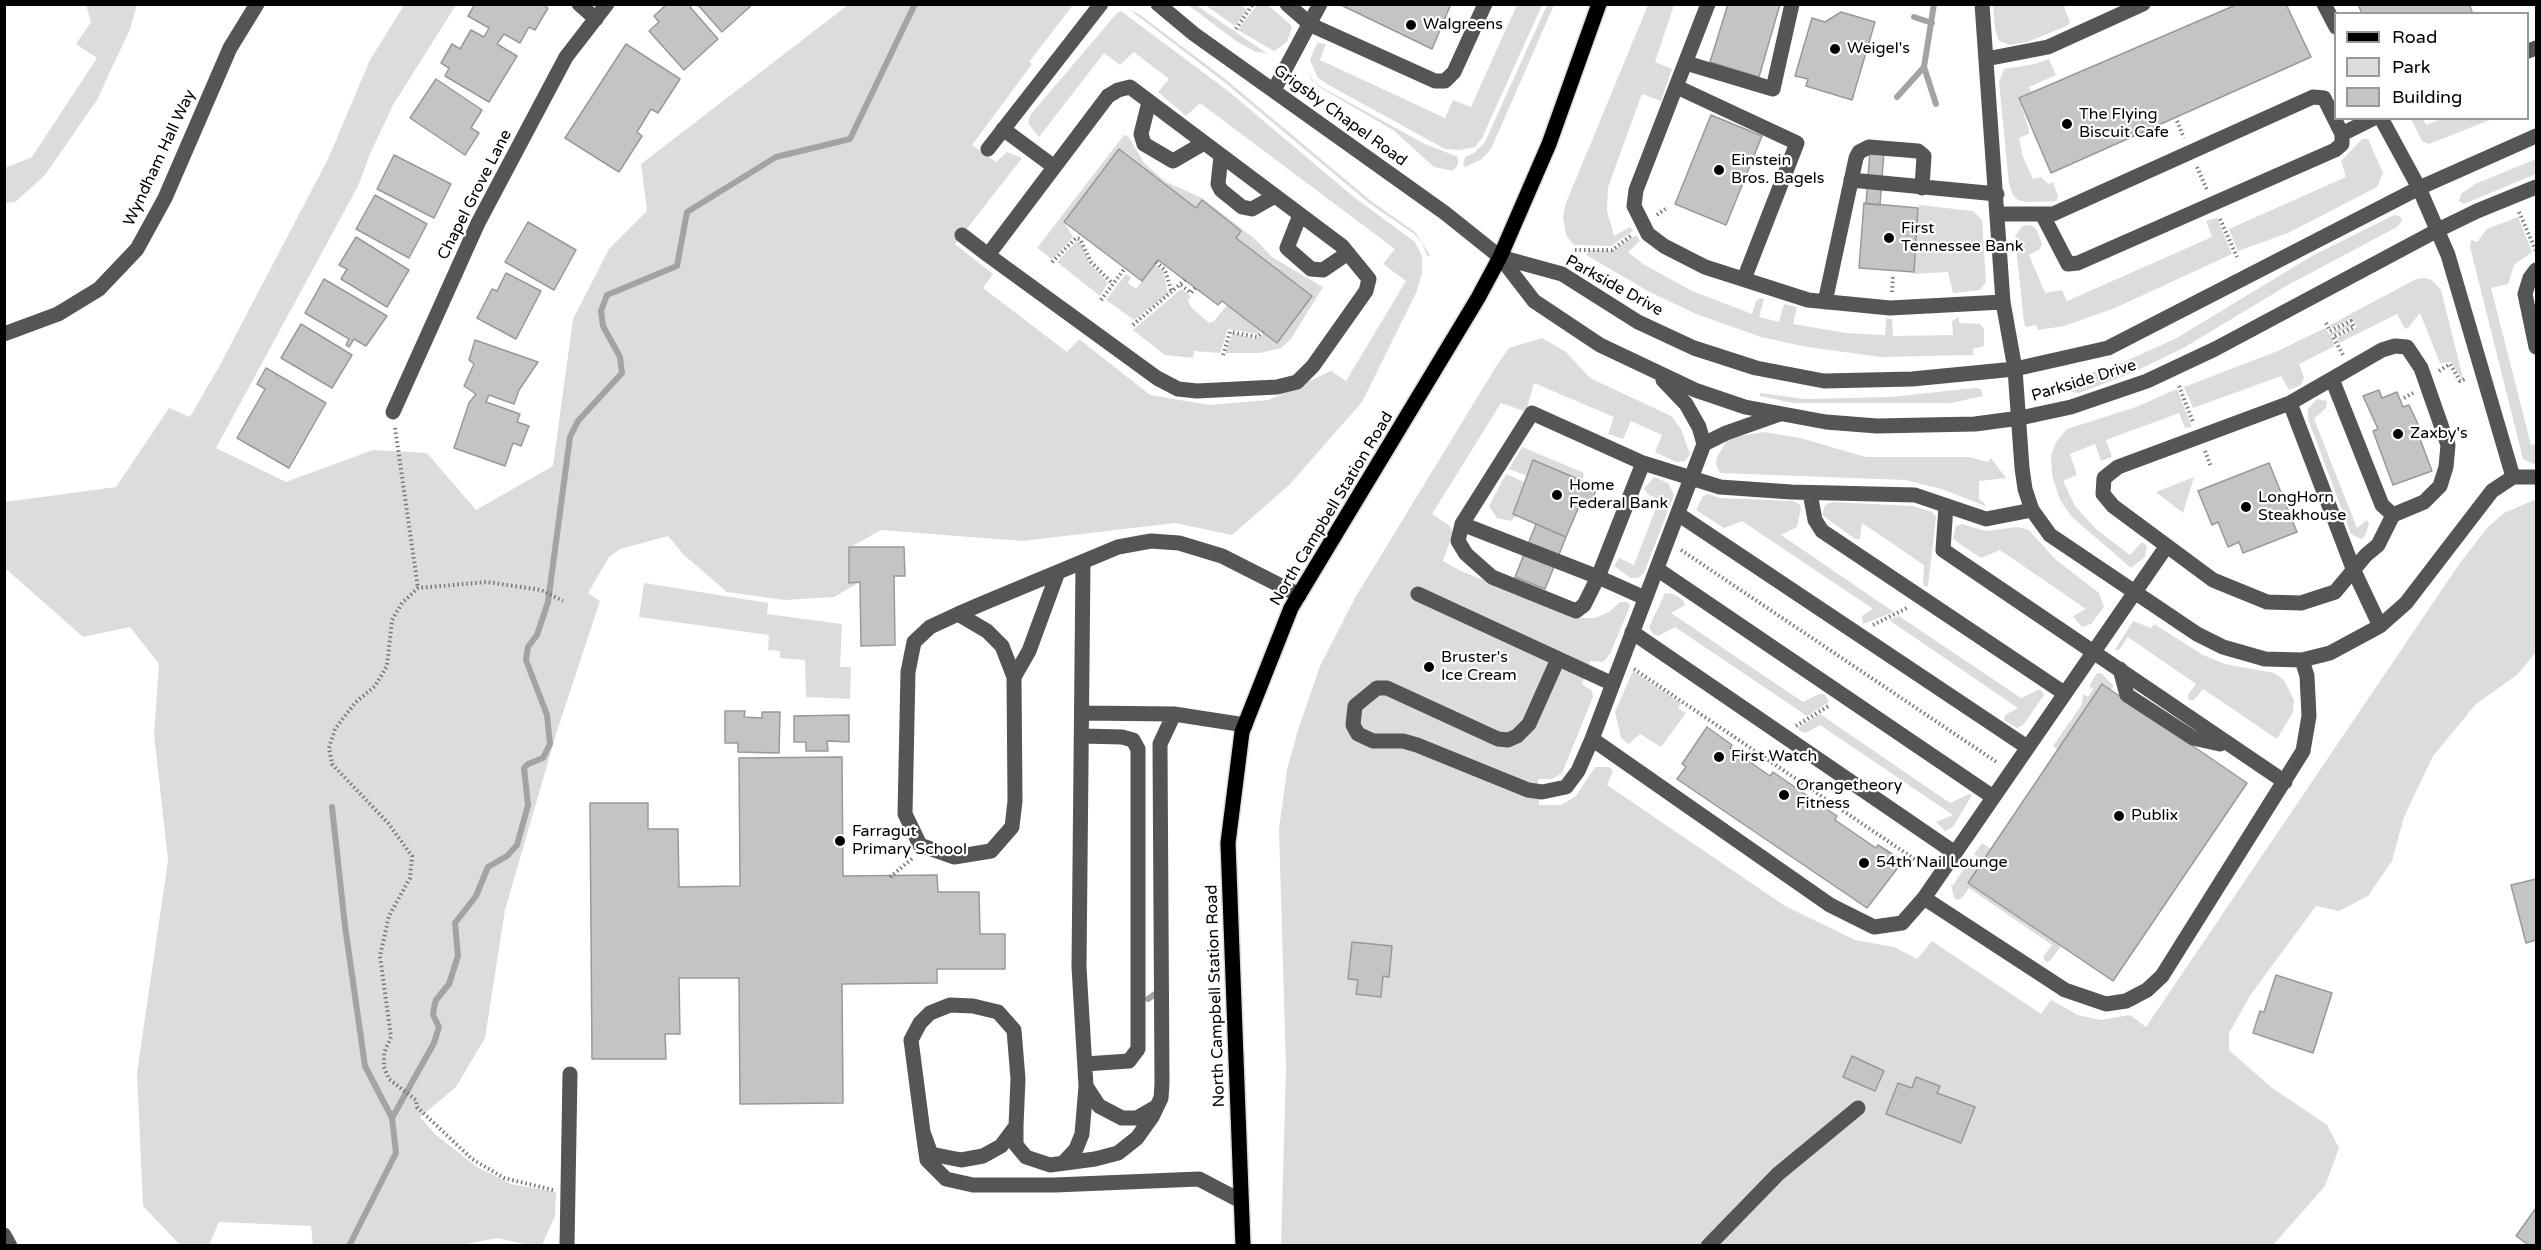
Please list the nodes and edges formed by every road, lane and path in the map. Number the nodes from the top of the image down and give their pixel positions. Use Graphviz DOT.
graph roads {
  1 [pos="257,4"];
  2 [pos="579,4"];
  3 [pos="608,4"];
  4 [pos="1101,4"];
  5 [pos="1158,4"];
  6 [pos="1253,4"];
  7 [pos="1287,4"];
  8 [pos="1320,4"];
  9 [pos="1485,4"];
  10 [pos="1599,4"];
  11 [pos="1708,4"];
  12 [pos="1792,4"];
  13 [pos="1982,4"];
  14 [pos="2143,4"];
  15 [pos="2324,4"];
  16 [pos="596,19"];
  17 [pos="2334,23"];
  18 [pos="1311,25"];
  19 [pos="1236,29"];
  20 [pos="1986,59"];
  21 [pos="1686,63"];
  22 [pos="1677,87"];
  23 [pos="1274,90"];
  24 [pos="1149,102"];
  25 [pos="2334,118"];
  26 [pos="2335,120"];
  27 [pos="2370,120"];
  28 [pos="2382,120"];
  29 [pos="1003,129"];
  30 [pos="2342,134"];
  31 [pos="2536,136"];
  32 [pos="1204,143"];
  33 [pos="988,149"];
  34 [pos="1221,156"];
  35 [pos="1053,166"];
  36 [pos="1851,180"];
  37 [pos="2536,187"];
  38 [pos="1922,188"];
  39 [pos="2419,188"];
  40 [pos="1997,194"];
  41 [pos="1275,196"];
  42 [pos="1668,207"];
  43 [pos="2519,212"];
  44 [pos="1998,214"];
  45 [pos="2042,214"];
  46 [pos="1300,215"];
  47 [pos="1643,226"];
  48 [pos="2438,230"];
  49 [pos="962,235"];
  50 [pos="1575,250"];
  51 [pos="2536,251"];
  52 [pos="1348,253"];
  53 [pos="988,255"];
  54 [pos="1500,257"];
  55 [pos="1052,262"];
  56 [pos="1156,262"];
  57 [pos="1125,268"];
  58 [pos="2536,270"];
  59 [pos="1744,279"];
  60 [pos="1185,280"];
  61 [pos="1113,284"];
  62 [pos="1181,285"];
  63 [pos="1195,288"];
  64 [pos="1172,293"];
  65 [pos="1101,300"];
  66 [pos="1825,302"];
  67 [pos="2003,302"];
  68 [pos="1133,325"];
  69 [pos="1263,332"];
  70 [pos="4,334"];
  71 [pos="2536,347"];
  72 [pos="1223,355"];
  73 [pos="2015,369"];
  74 [pos="1657,374"];
  75 [pos="2332,379"];
  76 [pos="2290,403"];
  77 [pos="393,412"];
  78 [pos="1781,414"];
  79 [pos="2020,418"];
  80 [pos="1704,444"];
  81 [pos="1643,463"];
  82 [pos="2513,477"];
  83 [pos="2536,477"];
  84 [pos="1693,478"];
  85 [pos="1810,493"];
  86 [pos="1947,506"];
  87 [pos="2032,510"];
  88 [pos="1678,514"];
  89 [pos="2393,515"];
  90 [pos="1462,524"];
  91 [pos="1668,541"];
  92 [pos="2166,547"];
  93 [pos="1083,562"];
  94 [pos="1657,569"];
  95 [pos="2354,571"];
  96 [pos="1058,572"];
  97 [pos="1598,577"];
  98 [pos="418,588"];
  99 [pos="2134,592"];
  100 [pos="1418,594"];
  101 [pos="1299,596"];
  102 [pos="1645,598"];
  103 [pos="1926,599"];
  104 [pos="563,601"];
  105 [pos="958,614"];
  106 [pos="2380,626"];
  107 [pos="1632,632"];
  108 [pos="1856,633"];
  109 [pos="2094,650"];
  110 [pos="1558,659"];
  111 [pos="1622,660"];
  112 [pos="2302,660"];
  113 [pos="1014,677"];
  114 [pos="1612,684"];
  115 [pos="2064,693"];
  116 [pos="1844,696"];
  117 [pos="1082,713"];
  118 [pos="1174,714"];
  119 [pos="1245,725"];
  120 [pos="1783,735"];
  121 [pos="1082,736"];
  122 [pos="1592,739"];
  123 [pos="2027,747"];
  124 [pos="2010,772"];
  125 [pos="2285,782"];
  126 [pos="1993,797"];
  127 [pos="927,847"];
  128 [pos="1955,853"];
  129 [pos="1939,875"];
  130 [pos="890,877"];
  131 [pos="1924,898"];
  132 [pos="1085,1064"];
  133 [pos="570,1074"];
  134 [pos="1086,1086"];
  135 [pos="1156,1107"];
  136 [pos="1858,1108"];
  137 [pos="1016,1126"];
  138 [pos="923,1132"];
  139 [pos="1063,1163"];
  140 [pos="556,1192"];
  141 [pos="1241,1200"];
  142 [pos="4,1235"];
  143 [pos="10,1245"];
  144 [pos="567,1245"];
  145 [pos="1243,1245"];
  146 [pos="1708,1245"];
  1 -- 70 [label="street, Wyndham Hall Way"];
  2 -- 16 [label="street"];
  3 -- 16 [label="street, Chapel Grove Lane"];
  4 -- 29 [label="street"];
  5 -- 23 [label="street, Grigsby Chapel Road"];
  6 -- 19 [label="path"];
  7 -- 18 [label="street"];
  8 -- 18 [label="street"];
  9 -- 18 [label="street"];
  10 -- 54 [label="main road, North Campbell Station Road"];
  11 -- 21 [label="street"];
  12 -- 21 [label="street"];
  13 -- 20 [label="street"];
  14 -- 20 [label="street"];
  15 -- 17 [label="street"];
  16 -- 77 [label="street, Chapel Grove Lane"];
  18 -- 23 [label="street"];
  20 -- 40 [label="street"];
  21 -- 22 [label="street"];
  22 -- 47 [label="street"];
  22 -- 59 [label="street"];
  23 -- 54 [label="street, Grigsby Chapel Road"];
  24 -- 32 [label="street"];
  24 -- 32 [label="street"];
  24 -- 35 [label="street"];
  25 -- 45 [label="street"];
  26 -- 30 [label="street"];
  27 -- 30 [label="street"];
  28 -- 39 [label="street"];
  29 -- 33 [label="street"];
  29 -- 35 [label="street"];
  30 -- 45 [label="street"];
  31 -- 39 [label="street, Parkside Drive"];
  32 -- 34 [label="street"];
  34 -- 41 [label="street"];
  34 -- 41 [label="street"];
  35 -- 53 [label="street"];
  36 -- 38 [label="street"];
  36 -- 38 [label="street"];
  36 -- 66 [label="street"];
  37 -- 48 [label="street, Parkside Drive"];
  38 -- 40 [label="street"];
  39 -- 48 [label="street"];
  39 -- 73 [label="street, Parkside Drive"];
  40 -- 44 [label="street"];
  41 -- 46 [label="street"];
  42 -- 47 [label="path"];
  43 -- 51 [label="path"];
  44 -- 45 [label="street"];
  44 -- 67 [label="street"];
  46 -- 52 [label="street"];
  46 -- 52 [label="street"];
  47 -- 50 [label="path"];
  47 -- 59 [label="street"];
  48 -- 79 [label="street, Parkside Drive"];
  48 -- 82 [label="street"];
  49 -- 53 [label="street"];
  52 -- 53 [label="street"];
  54 -- 73 [label="street, Parkside Drive"];
  54 -- 74 [label="street, Parkside Drive"];
  54 -- 101 [label="main road, North Campbell Station Road"];
  55 -- 61 [label="path"];
  56 -- 64 [label="path"];
  57 -- 61 [label="path"];
  58 -- 71 [label="street"];
  59 -- 66 [label="street"];
  60 -- 62 [label="path"];
  61 -- 65 [label="path"];
  62 -- 63 [label="path"];
  62 -- 64 [label="path"];
  64 -- 68 [label="path"];
  66 -- 67 [label="street"];
  67 -- 73 [label="street"];
  69 -- 72 [label="path"];
  73 -- 79 [label="street"];
  74 -- 78 [label="street, Parkside Drive"];
  74 -- 80 [label="street"];
  75 -- 76 [label="street"];
  75 -- 89 [label="street"];
  75 -- 89 [label="street"];
  76 -- 92 [label="street"];
  76 -- 95 [label="street"];
  77 -- 98 [label="path"];
  78 -- 79 [label="street, Parkside Drive"];
  78 -- 80 [label="street"];
  79 -- 87 [label="street"];
  80 -- 84 [label="street"];
  81 -- 84 [label="street"];
  81 -- 90 [label="street"];
  81 -- 97 [label="street"];
  82 -- 83 [label="street"];
  82 -- 106 [label="street"];
  84 -- 85 [label="street"];
  84 -- 88 [label="street"];
  85 -- 86 [label="street"];
  85 -- 103 [label="street"];
  86 -- 87 [label="street"];
  86 -- 109 [label="street"];
  87 -- 99 [label="street"];
  88 -- 91 [label="street"];
  88 -- 108 [label="street"];
  89 -- 95 [label="street"];
  90 -- 97 [label="street"];
  90 -- 97 [label="street"];
  91 -- 94 [label="street"];
  91 -- 124 [label="path"];
  92 -- 95 [label="street"];
  92 -- 99 [label="street"];
  93 -- 96 [label="street"];
  93 -- 101 [label="street"];
  93 -- 117 [label="street"];
  94 -- 102 [label="street"];
  94 -- 116 [label="street"];
  95 -- 106 [label="street"];
  96 -- 105 [label="street"];
  96 -- 113 [label="street"];
  97 -- 102 [label="street"];
  98 -- 104 [label="path"];
  98 -- 140 [label="path"];
  99 -- 109 [label="street"];
  99 -- 112 [label="street"];
  100 -- 110 [label="street"];
  101 -- 119 [label="main road, North Campbell Station Road"];
  102 -- 107 [label="street"];
  103 -- 108 [label="path"];
  103 -- 115 [label="street"];
  105 -- 113 [label="street"];
  105 -- 127 [label="street"];
  106 -- 112 [label="street"];
  107 -- 111 [label="street"];
  107 -- 120 [label="street"];
  108 -- 123 [label="street"];
  109 -- 115 [label="street"];
  109 -- 125 [label="street"];
  110 -- 114 [label="street"];
  110 -- 122 [label="street"];
  111 -- 114 [label="street"];
  111 -- 129 [label="path"];
  112 -- 125 [label="street"];
  113 -- 127 [label="street"];
  114 -- 122 [label="street"];
  115 -- 123 [label="street"];
  116 -- 120 [label="path"];
  116 -- 126 [label="street"];
  117 -- 118 [label="street"];
  117 -- 121 [label="street"];
  118 -- 119 [label="street"];
  118 -- 135 [label="street"];
  119 -- 141 [label="main road, North Campbell Station Road"];
  120 -- 128 [label="street"];
  121 -- 132 [label="street"];
  121 -- 132 [label="street"];
  122 -- 131 [label="street"];
  123 -- 124 [label="street"];
  124 -- 126 [label="street"];
  125 -- 131 [label="street"];
  126 -- 128 [label="street"];
  127 -- 130 [label="path"];
  128 -- 129 [label="street"];
  129 -- 131 [label="street"];
  132 -- 134 [label="street"];
  133 -- 144 [label="street"];
  134 -- 135 [label="street"];
  134 -- 139 [label="street"];
  135 -- 139 [label="street"];
  136 -- 146 [label="street"];
  137 -- 138 [label="street"];
  137 -- 138 [label="street"];
  137 -- 139 [label="street"];
  138 -- 141 [label="street"];
  141 -- 145 [label="main road, North Campbell Station Road"];
  142 -- 143 [label="street"];
}
